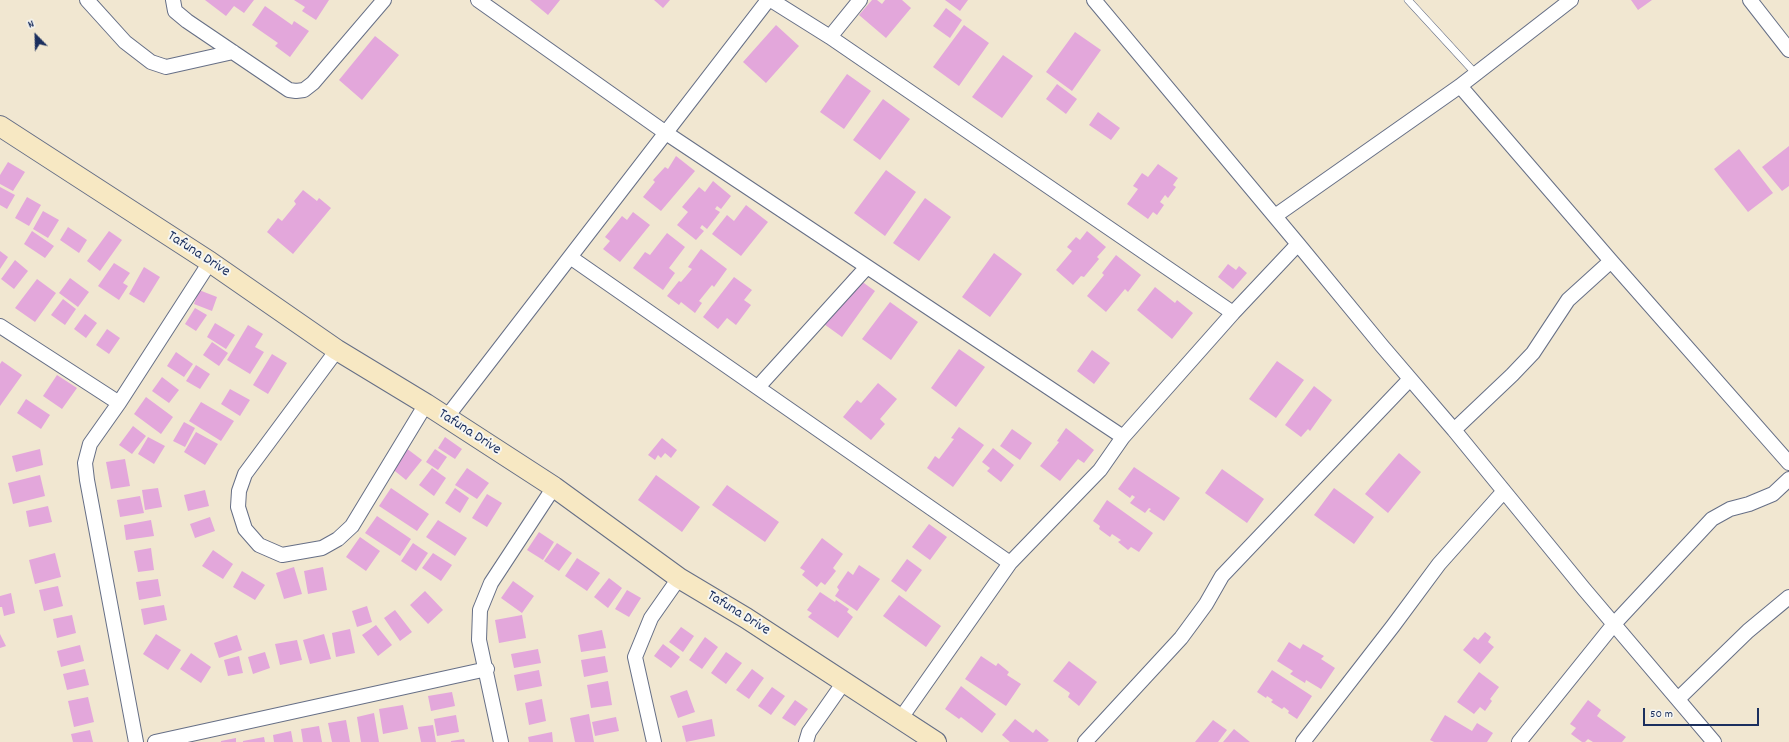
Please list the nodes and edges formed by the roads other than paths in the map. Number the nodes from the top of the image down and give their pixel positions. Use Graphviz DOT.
graph roads {
  1 [pos="87,0"];
  2 [pos="173,0"];
  3 [pos="384,0"];
  4 [pos="478,0"];
  5 [pos="768,0"];
  6 [pos="771,0"];
  7 [pos="860,0"];
  8 [pos="1094,0"];
  9 [pos="1408,0"];
  10 [pos="1571,0"];
  11 [pos="1750,0"];
  12 [pos="830,37"];
  13 [pos="1789,50"];
  14 [pos="233,52"];
  15 [pos="1476,74"];
  16 [pos="1460,86"];
  17 [pos="0,126"];
  18 [pos="666,133"];
  19 [pos="1275,216"];
  20 [pos="1298,244"];
  21 [pos="570,257"];
  22 [pos="1611,261"];
  23 [pos="210,262"];
  24 [pos="866,268"];
  25 [pos="1233,313"];
  26 [pos="0,326"];
  27 [pos="337,350"];
  28 [pos="1410,379"];
  29 [pos="758,387"];
  30 [pos="119,403"];
  31 [pos="426,404"];
  32 [pos="446,418"];
  33 [pos="1454,430"];
  34 [pos="1122,437"];
  35 [pos="1789,463"];
  36 [pos="1789,479"];
  37 [pos="554,487"];
  38 [pos="1504,491"];
  39 [pos="1010,563"];
  40 [pos="679,578"];
  41 [pos="1789,597"];
  42 [pos="1614,624"];
  43 [pos="487,670"];
  44 [pos="844,682"];
  45 [pos="1678,699"];
  46 [pos="901,718"];
  47 [pos="136,742"];
  48 [pos="156,742"];
  49 [pos="501,742"];
  50 [pos="654,742"];
  51 [pos="806,742"];
  52 [pos="936,742"];
  53 [pos="1085,742"];
  54 [pos="1303,742"];
  55 [pos="1519,742"];
  56 [pos="1714,742"];
  1 -- 14 [label="street"];
  2 -- 14 [label="street"];
  3 -- 14 [label="street"];
  4 -- 18 [label="street"];
  5 -- 18 [label="street"];
  6 -- 12 [label="street"];
  7 -- 12 [label="street"];
  8 -- 19 [label="street"];
  9 -- 15 [label="lane"];
  10 -- 15 [label="street"];
  11 -- 13 [label="street"];
  12 -- 25 [label="street"];
  15 -- 16 [label="street"];
  16 -- 19 [label="street"];
  16 -- 22 [label="street"];
  17 -- 23 [label="main road, Tafuna Drive"];
  18 -- 21 [label="street"];
  18 -- 24 [label="street"];
  19 -- 20 [label="street"];
  20 -- 25 [label="street"];
  20 -- 28 [label="street"];
  21 -- 29 [label="street"];
  21 -- 32 [label="street"];
  22 -- 33 [label="street"];
  22 -- 35 [label="street"];
  23 -- 27 [label="main road, Tafuna Drive"];
  23 -- 30 [label="street"];
  24 -- 29 [label="street"];
  24 -- 34 [label="street"];
  25 -- 34 [label="street"];
  26 -- 30 [label="street"];
  27 -- 31 [label="main road, Tafuna Drive"];
  27 -- 31 [label="street"];
  28 -- 33 [label="street"];
  28 -- 53 [label="street"];
  29 -- 39 [label="street"];
  30 -- 47 [label="street"];
  31 -- 32 [label="main road, Tafuna Drive"];
  32 -- 37 [label="main road, Tafuna Drive"];
  33 -- 38 [label="street"];
  34 -- 39 [label="street"];
  36 -- 42 [label="street"];
  37 -- 40 [label="main road, Tafuna Drive"];
  37 -- 43 [label="street"];
  38 -- 42 [label="street"];
  38 -- 54 [label="street"];
  39 -- 46 [label="street"];
  40 -- 44 [label="main road, Tafuna Drive"];
  40 -- 50 [label="street"];
  41 -- 45 [label="street"];
  42 -- 45 [label="street"];
  42 -- 55 [label="street"];
  43 -- 48 [label="street"];
  43 -- 49 [label="street"];
  44 -- 46 [label="main road, Tafuna Drive"];
  44 -- 51 [label="street"];
  45 -- 56 [label="street"];
  46 -- 52 [label="main road, Tafuna Drive"];
}
